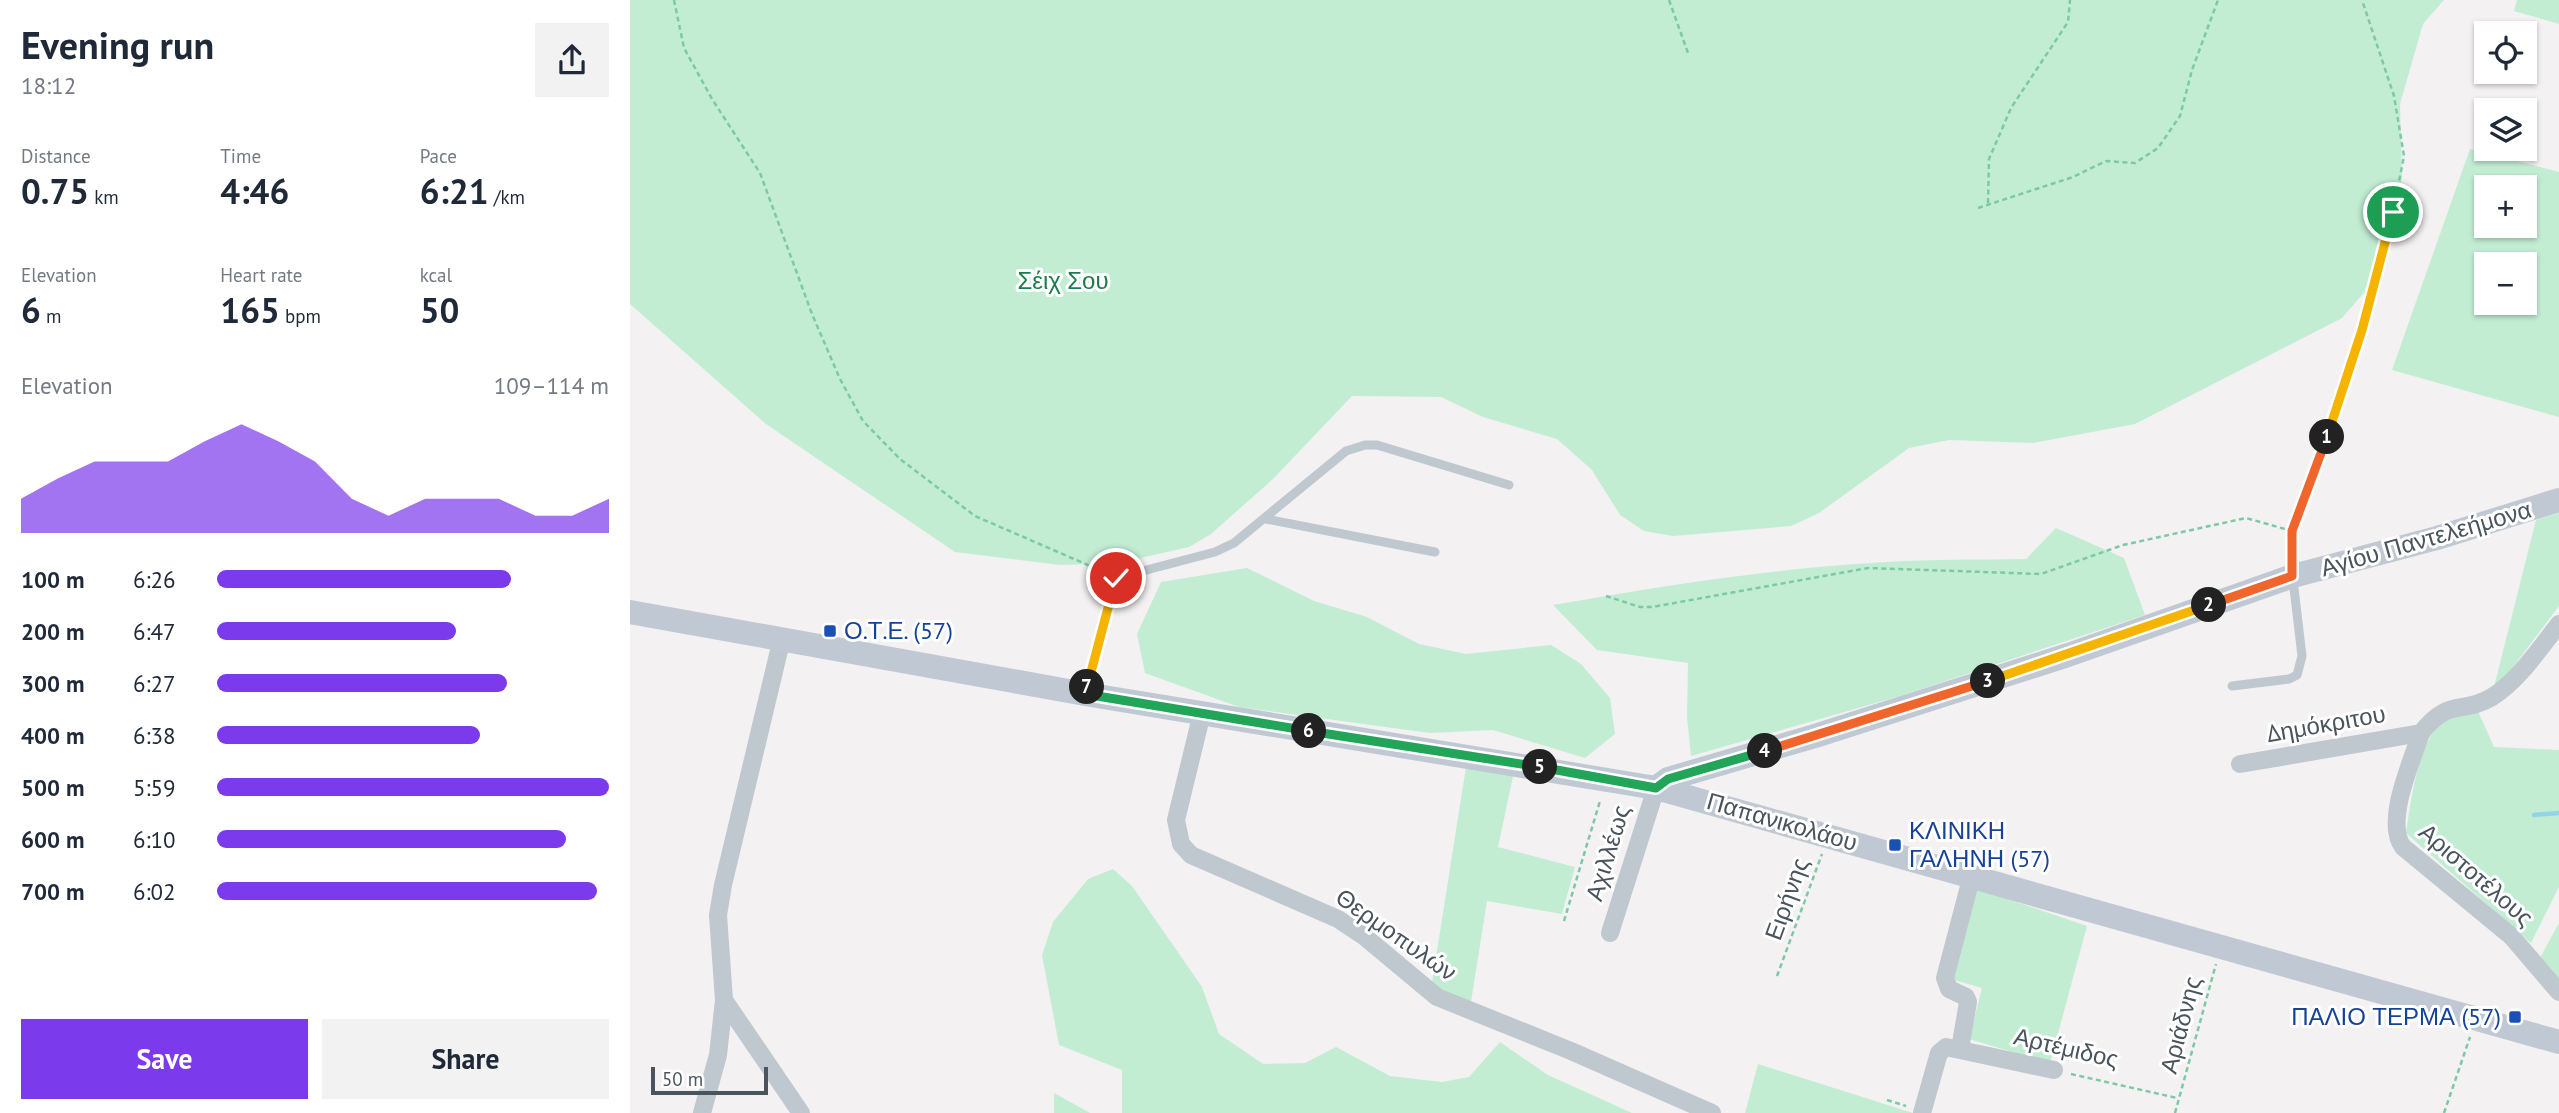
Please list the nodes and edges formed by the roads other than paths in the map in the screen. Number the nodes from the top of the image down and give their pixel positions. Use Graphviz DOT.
graph roads {
  1 [pos="1509,485"];
  2 [pos="2559,500"];
  3 [pos="1266,519"];
  4 [pos="1435,552"];
  5 [pos="2292,576"];
  6 [pos="630,612"];
  7 [pos="2559,624"];
  8 [pos="782,638"];
  9 [pos="2551,645"];
  10 [pos="2232,686"];
  11 [pos="1085,694"];
  12 [pos="1202,713"];
  13 [pos="2421,733"];
  14 [pos="2240,764"];
  15 [pos="1656,788"];
  16 [pos="1972,875"];
  17 [pos="1610,933"];
  18 [pos="2559,992"];
  19 [pos="724,1000"];
  20 [pos="2559,1042"];
  21 [pos="1960,1049"];
  22 [pos="2054,1070"];
  23 [pos="1922,1112"];
  24 [pos="702,1113"];
  25 [pos="801,1113"];
  26 [pos="1712,1113"];
  1 -- 3 [label="lane"];
  2 -- 5 [label="main road, Αγίου Παντελεήμονα"];
  3 -- 4 [label="lane"];
  3 -- 11 [label="lane"];
  5 -- 10 [label="lane"];
  5 -- 15 [label="main road, Αγίου Παντελεήμονα"];
  6 -- 8 [label="main road, Παπανικολάου"];
  7 -- 9 [label="street"];
  8 -- 11 [label="main road, Παπανικολάου"];
  8 -- 19 [label="street"];
  9 -- 13 [label="street"];
  11 -- 12 [label="main road, Παπανικολάου"];
  12 -- 15 [label="main road, Παπανικολάου"];
  12 -- 26 [label="street, Θερμοπυλών"];
  13 -- 14 [label="street, Δημόκριτου"];
  13 -- 18 [label="street, Αριστοτέλους"];
  15 -- 16 [label="main road, Παπανικολάου"];
  15 -- 17 [label="street, Αχιλλέως"];
  16 -- 20 [label="main road, Παπανικολάου"];
  16 -- 21 [label="street"];
  19 -- 24 [label="street"];
  19 -- 25 [label="street"];
  21 -- 22 [label="street, Αρτέμιδος"];
  21 -- 23 [label="street, Αρτέμιδος"];
}
